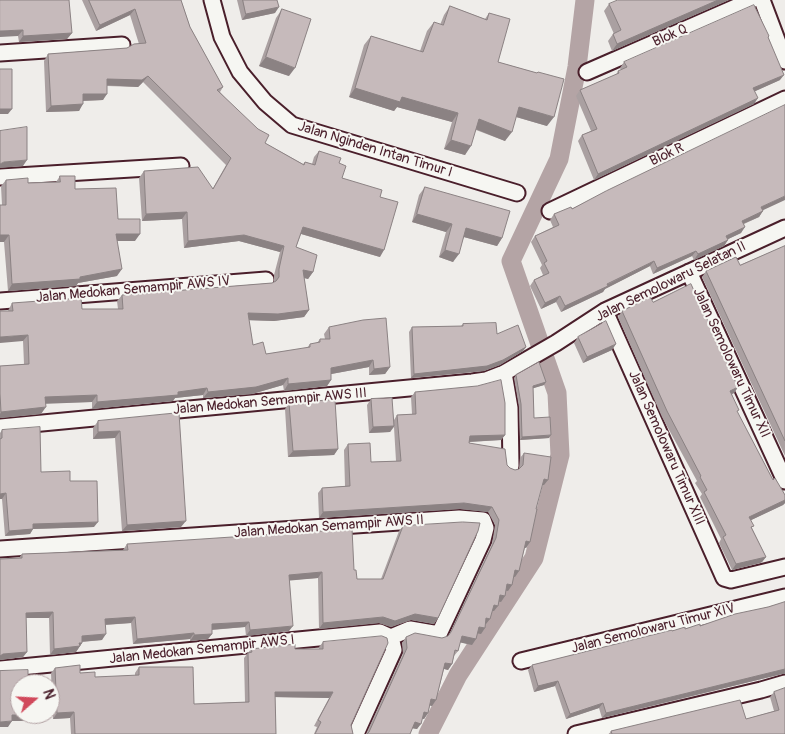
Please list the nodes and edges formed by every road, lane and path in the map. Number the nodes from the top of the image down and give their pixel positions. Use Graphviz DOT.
graph roads {
  1 [pos="212,0"];
  2 [pos="752,0"];
  3 [pos="762,0"];
  4 [pos="122,45"];
  5 [pos="0,53"];
  6 [pos="785,61"];
  7 [pos="587,72"];
  8 [pos="785,99"];
  9 [pos="181,166"];
  10 [pos="0,177"];
  11 [pos="517,193"];
  12 [pos="550,211"];
  13 [pos="785,228"];
  14 [pos="689,272"];
  15 [pos="266,280"];
  16 [pos="0,301"];
  17 [pos="605,311"];
  18 [pos="535,356"];
  19 [pos="504,373"];
  20 [pos="0,427"];
  21 [pos="511,466"];
  22 [pos="785,481"];
  23 [pos="0,549"];
  24 [pos="785,566"];
  25 [pos="731,580"];
  26 [pos="785,597"];
  27 [pos="392,643"];
  28 [pos="521,661"];
  29 [pos="0,670"];
  30 [pos="785,683"];
  31 [pos="356,734"];
  32 [pos="576,734"];
  1 -- 11 [label="street, Jalan Nginden Intan Timur I"];
  2 -- 7 [label="street, Blok Q"];
  3 -- 6 [label="street"];
  4 -- 5 [label="street"];
  8 -- 12 [label="street, Blok R"];
  9 -- 10 [label="street"];
  13 -- 14 [label="street, Jalan Semolowaru Selatan II"];
  14 -- 17 [label="street, Jalan Semolowaru Selatan II"];
  14 -- 22 [label="street, Jalan Semolowaru Timur XII"];
  15 -- 16 [label="street, Jalan Medokan Semampir AWS IV"];
  17 -- 18 [label="street, Jalan Semolowaru Selatan II"];
  17 -- 25 [label="street, Jalan Semolowaru Timur XIII"];
  18 -- 19 [label="street, Jalan Medokan Semampir AWS III"];
  19 -- 20 [label="street, Jalan Medokan Semampir AWS III"];
  19 -- 21 [label="street"];
  23 -- 27 [label="street, Jalan Medokan Semampir AWS II"];
  24 -- 25 [label="street, Jalan Semolowaru Timur XIV"];
  26 -- 28 [label="street, Jalan Semolowaru Timur XIV"];
  27 -- 29 [label="street, Jalan Medokan Semampir AWS I"];
  27 -- 31 [label="street"];
  30 -- 32 [label="street"];
}
